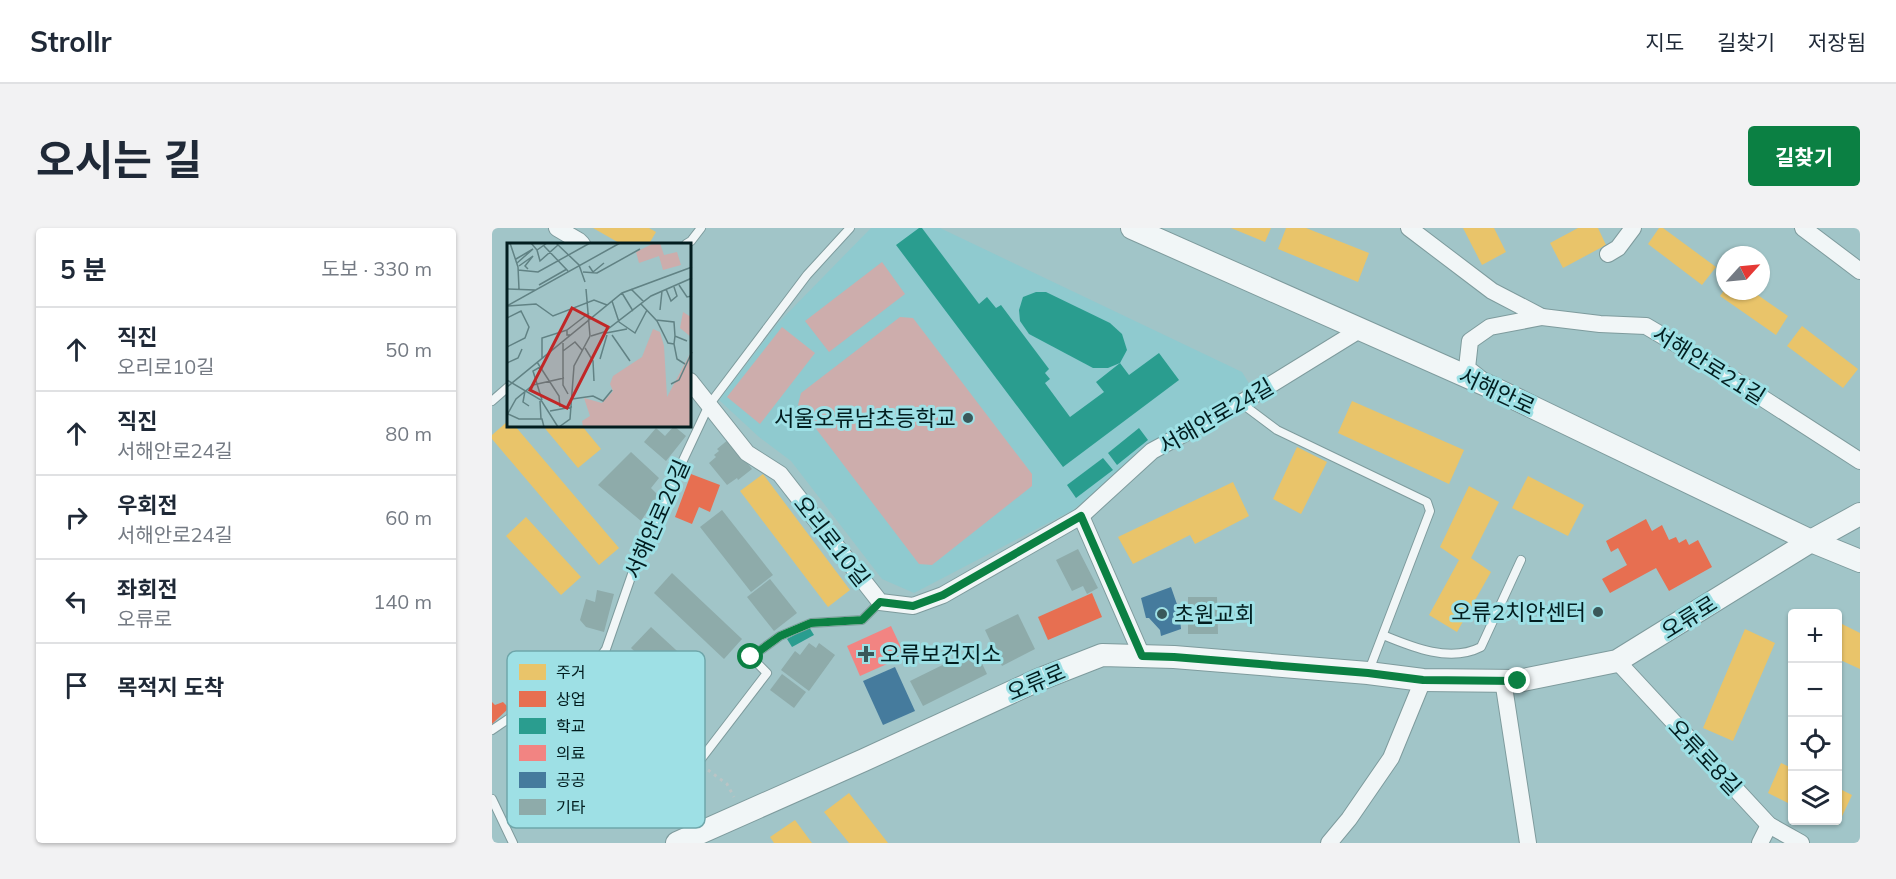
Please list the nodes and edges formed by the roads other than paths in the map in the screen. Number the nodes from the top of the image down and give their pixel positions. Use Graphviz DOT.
graph roads {
  1 [pos="557,228"];
  2 [pos="701,228"];
  3 [pos="850,228"];
  4 [pos="1132,228"];
  5 [pos="1408,228"];
  6 [pos="1633,228"];
  7 [pos="1803,228"];
  8 [pos="581,243"];
  9 [pos="688,243"];
  10 [pos="1608,254"];
  11 [pos="1860,271"];
  12 [pos="1542,317"];
  13 [pos="1360,329"];
  14 [pos="692,384"];
  15 [pos="507,388"];
  16 [pos="1495,389"];
  17 [pos="492,401"];
  18 [pos="1241,403"];
  19 [pos="709,405"];
  20 [pos="1860,462"];
  21 [pos="1860,514"];
  22 [pos="1081,516"];
  23 [pos="1811,541"];
  24 [pos="1521,560"];
  25 [pos="1860,561"];
  26 [pos="880,602"];
  27 [pos="1383,635"];
  28 [pos="605,651"];
  29 [pos="1142,656"];
  30 [pos="1617,661"];
  31 [pos="1368,673"];
  32 [pos="1423,680"];
  33 [pos="1503,681"];
  34 [pos="507,720"];
  35 [pos="492,730"];
  36 [pos="705,754"];
  37 [pos="492,799"];
  38 [pos="1769,825"];
  39 [pos="513,843"];
  40 [pos="677,843"];
  41 [pos="1329,843"];
  42 [pos="1528,843"];
  43 [pos="1760,843"];
  44 [pos="1801,843"];
  1 -- 8 [label="street"];
  2 -- 9 [label="lane"];
  3 -- 19 [label="lane, 서해안로20길"];
  4 -- 13 [label="main road, 서해안로"];
  5 -- 12 [label="street, 서해안로21길"];
  6 -- 10 [label="street"];
  7 -- 11 [label="street"];
  12 -- 16 [label="street, 서해안로21길"];
  12 -- 20 [label="street, 서해안로21길"];
  13 -- 16 [label="main road, 서해안로"];
  13 -- 18 [label="street, 서해안로24길"];
  14 -- 19 [label="street, 오리로10길"];
  15 -- 17 [label="lane"];
  16 -- 23 [label="main road, 서해안로"];
  18 -- 22 [label="street, 서해안로24길"];
  18 -- 27 [label="lane"];
  19 -- 26 [label="street, 오리로10길"];
  19 -- 28 [label="lane, 서해안로20길"];
  21 -- 23 [label="main road, 오류로"];
  22 -- 26 [label="street, 서해안로24길"];
  22 -- 29 [label="street"];
  23 -- 25 [label="main road, 서해안로"];
  23 -- 30 [label="main road, 오류로"];
  24 -- 27 [label="lane"];
  26 -- 36 [label="lane, 오리로10길"];
  27 -- 31 [label="lane"];
  29 -- 31 [label="main road, 오류로"];
  29 -- 40 [label="main road, 오류로"];
  30 -- 33 [label="main road, 오류로"];
  30 -- 38 [label="street, 오류로8길"];
  31 -- 32 [label="main road, 오류로"];
  32 -- 33 [label="main road, 오류로"];
  32 -- 41 [label="street"];
  33 -- 42 [label="street"];
  34 -- 35 [label="lane, 서해안로20길"];
  37 -- 39 [label="lane"];
  38 -- 43 [label="street"];
  38 -- 44 [label="street, 오류로8길"];
}
